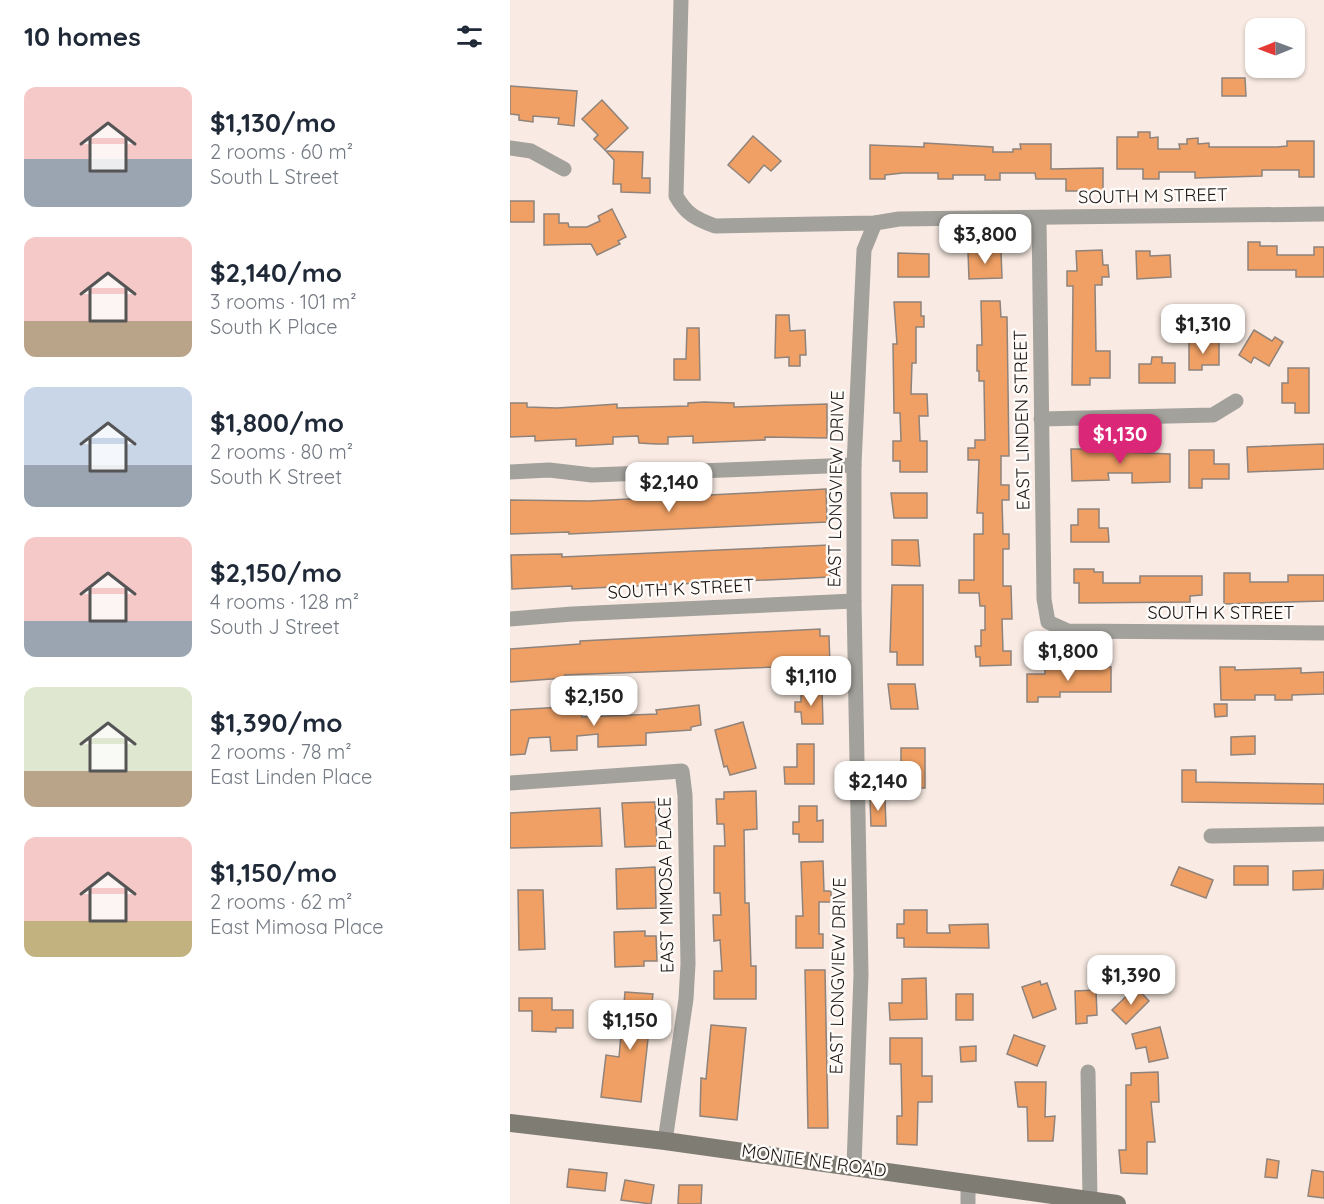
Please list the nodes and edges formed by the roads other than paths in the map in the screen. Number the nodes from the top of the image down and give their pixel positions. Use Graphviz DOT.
graph roads {
  1 [pos="681,0"];
  2 [pos="510,148"];
  3 [pos="564,169"];
  4 [pos="1324,214"];
  5 [pos="1039,218"];
  6 [pos="875,223"];
  7 [pos="1236,402"];
  8 [pos="1041,419"];
  9 [pos="854,465"];
  10 [pos="510,471"];
  11 [pos="854,601"];
  12 [pos="510,619"];
  13 [pos="1047,622"];
  14 [pos="1324,633"];
  15 [pos="510,783"];
  16 [pos="1324,834"];
  17 [pos="1211,836"];
  18 [pos="1088,1072"];
  19 [pos="510,1123"];
  20 [pos="664,1141"];
  21 [pos="854,1166"];
  22 [pos="968,1183"];
  23 [pos="1090,1200"];
  24 [pos="968,1204"];
  25 [pos="1117,1204"];
  1 -- 6 [label="street"];
  2 -- 3 [label="street"];
  4 -- 5 [label="street, SOUTH M STREET"];
  5 -- 6 [label="street, SOUTH M STREET"];
  5 -- 8 [label="street, EAST LINDEN STREET"];
  6 -- 9 [label="street, EAST LONGVIEW DRIVE"];
  7 -- 8 [label="street"];
  8 -- 13 [label="street, EAST LINDEN STREET"];
  9 -- 10 [label="street"];
  9 -- 11 [label="street, EAST LONGVIEW DRIVE"];
  11 -- 12 [label="street, SOUTH K STREET"];
  11 -- 21 [label="street, EAST LONGVIEW DRIVE"];
  13 -- 14 [label="street, SOUTH K STREET"];
  15 -- 20 [label="street, EAST MIMOSA PLACE"];
  16 -- 17 [label="street"];
  18 -- 23 [label="street"];
  19 -- 20 [label="street, MONTE NE ROAD"];
  20 -- 21 [label="street, MONTE NE ROAD"];
  21 -- 22 [label="street, MONTE NE ROAD"];
  22 -- 23 [label="street, MONTE NE ROAD"];
  22 -- 24 [label="street"];
  23 -- 25 [label="street, MONTE NE ROAD"];
}
